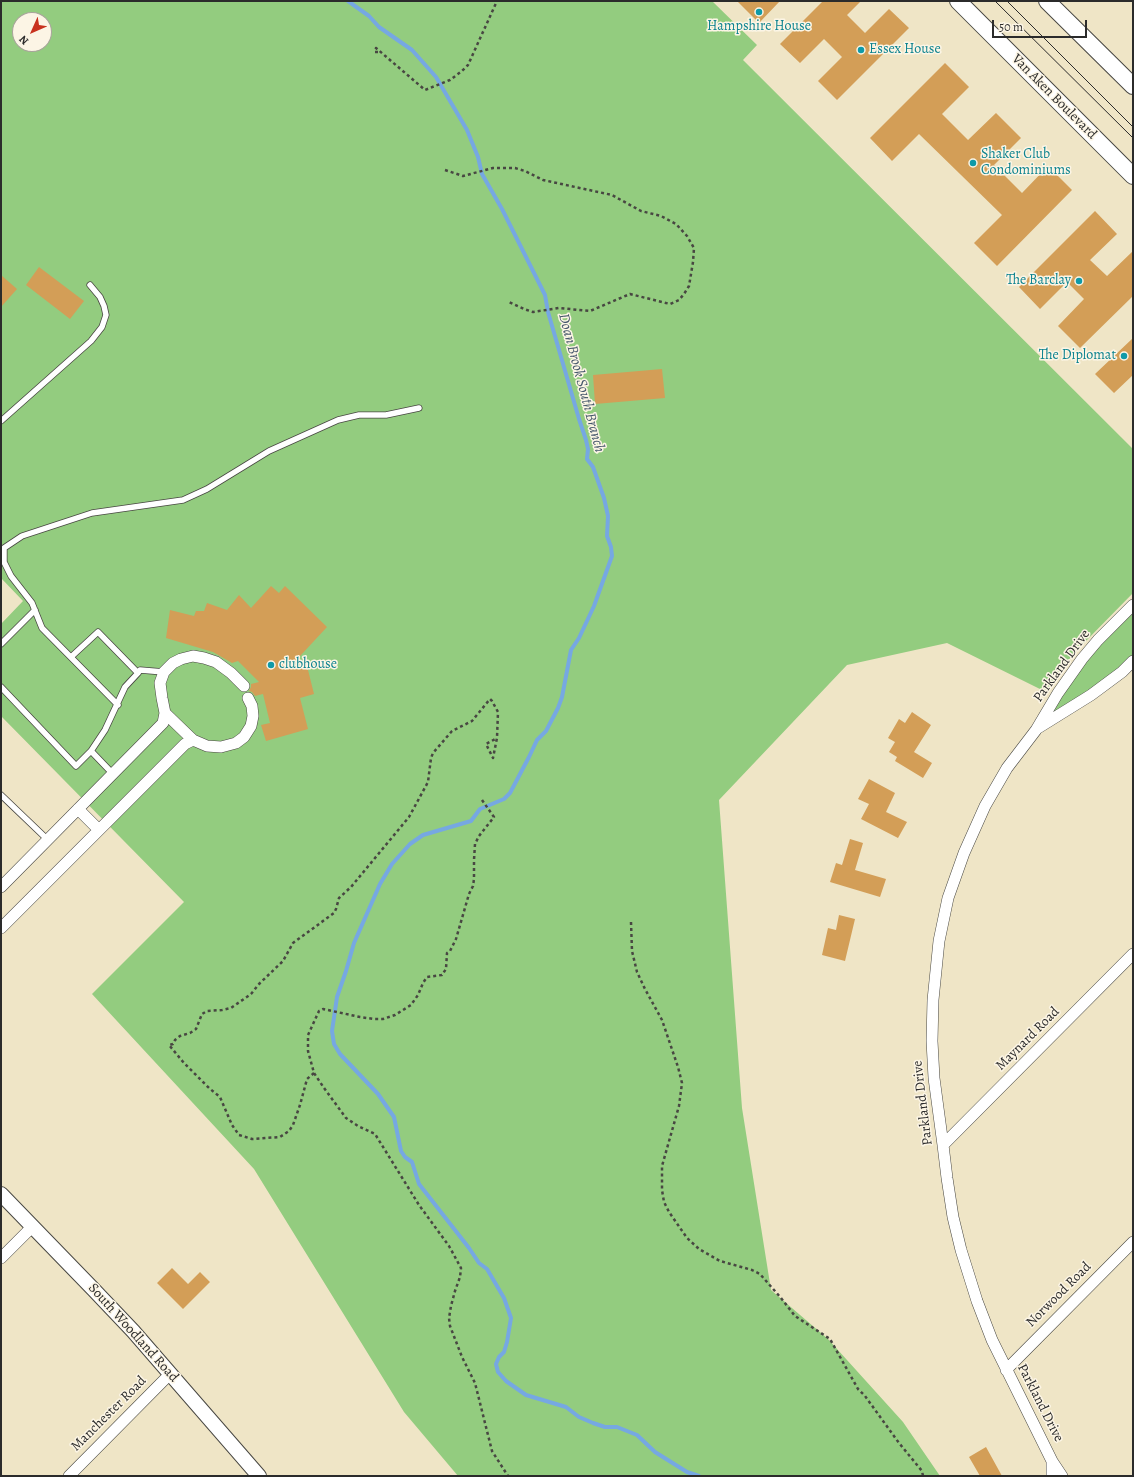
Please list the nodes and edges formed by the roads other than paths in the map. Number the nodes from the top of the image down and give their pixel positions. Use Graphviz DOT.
graph roads {
  1 [pos="958,1"];
  2 [pos="1047,1"];
  3 [pos="1133,86"];
  4 [pos="1133,176"];
  5 [pos="90,285"];
  6 [pos="419,408"];
  7 [pos="1,421"];
  8 [pos="2,561"];
  9 [pos="1133,605"];
  10 [pos="35,610"];
  11 [pos="1,644"];
  12 [pos="71,657"];
  13 [pos="1133,661"];
  14 [pos="164,672"];
  15 [pos="138,673"];
  16 [pos="244,686"];
  17 [pos="1,687"];
  18 [pos="248,698"];
  19 [pos="118,705"];
  20 [pos="166,713"];
  21 [pos="1036,730"];
  22 [pos="193,740"];
  23 [pos="91,751"];
  24 [pos="113,774"];
  25 [pos="1,795"];
  26 [pos="78,809"];
  27 [pos="99,830"];
  28 [pos="48,840"];
  29 [pos="1,887"];
  30 [pos="1,928"];
  31 [pos="1133,954"];
  32 [pos="943,1144"];
  33 [pos="1,1194"];
  34 [pos="33,1226"];
  35 [pos="1133,1242"];
  36 [pos="1,1258"];
  37 [pos="1006,1370"];
  38 [pos="170,1374"];
  39 [pos="1052,1461"];
  40 [pos="69,1476"];
  41 [pos="259,1476"];
  42 [pos="1052,1476"];
  43 [pos="1062,1476"];
  1 -- 4 [label="main road, Van Aken Boulevard"];
  2 -- 3 [label="main road"];
  5 -- 7 [label="lane"];
  6 -- 8 [label="lane"];
  8 -- 10 [label="lane"];
  9 -- 21 [label="street, Parkland Drive"];
  10 -- 11 [label="lane"];
  10 -- 12 [label="lane"];
  12 -- 15 [label="lane"];
  12 -- 19 [label="lane"];
  13 -- 21 [label="street, Parkland Drive"];
  14 -- 15 [label="lane"];
  14 -- 16 [label="street"];
  14 -- 20 [label="street"];
  15 -- 19 [label="lane"];
  17 -- 23 [label="lane"];
  18 -- 22 [label="street"];
  19 -- 23 [label="lane"];
  20 -- 22 [label="street"];
  20 -- 24 [label="street"];
  21 -- 32 [label="street, Parkland Drive"];
  22 -- 27 [label="street"];
  23 -- 24 [label="lane"];
  24 -- 26 [label="street"];
  25 -- 28 [label="lane"];
  26 -- 27 [label="street"];
  26 -- 28 [label="street"];
  27 -- 30 [label="street"];
  28 -- 29 [label="street"];
  31 -- 32 [label="street, Maynard Road"];
  32 -- 37 [label="street, Parkland Drive"];
  33 -- 34 [label="street, South Woodland Road"];
  34 -- 36 [label="street"];
  34 -- 38 [label="street, South Woodland Road"];
  35 -- 37 [label="street, Norwood Road"];
  37 -- 39 [label="street, Parkland Drive"];
  38 -- 40 [label="street, Manchester Road"];
  38 -- 41 [label="street, South Woodland Road"];
  39 -- 42 [label="street, Parkland Drive"];
  39 -- 43 [label="street"];
}
